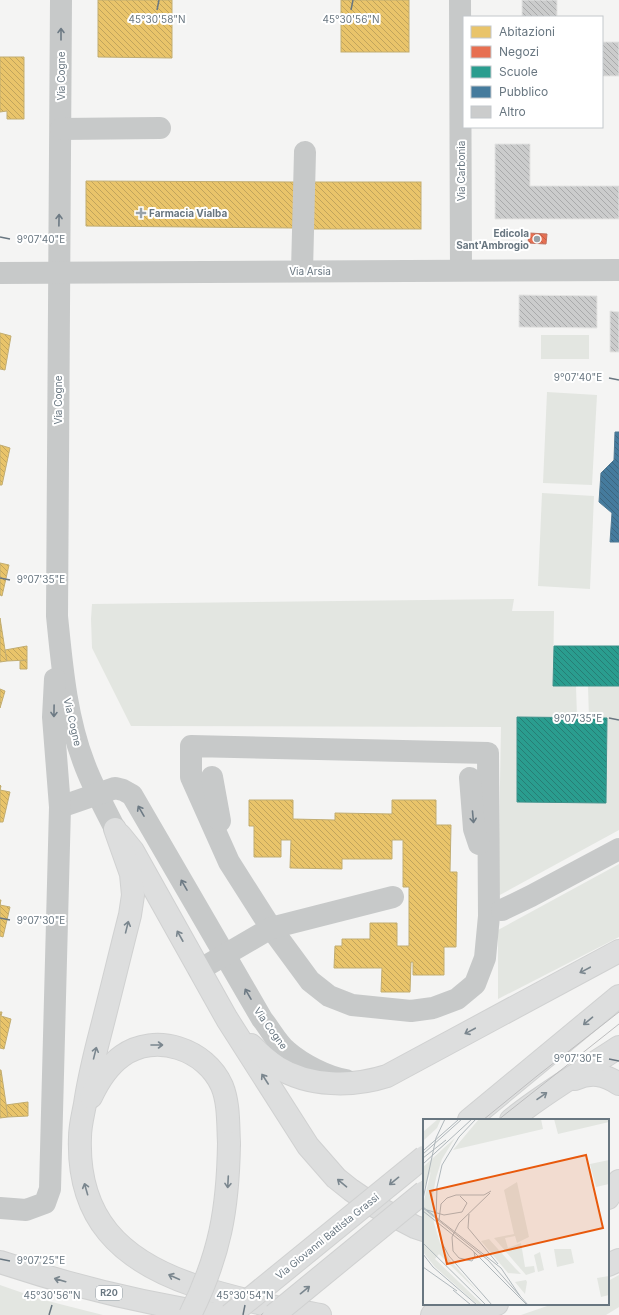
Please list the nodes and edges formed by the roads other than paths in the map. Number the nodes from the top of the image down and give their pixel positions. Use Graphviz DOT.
graph roads {
  1 [pos="61,0"];
  2 [pos="460,0"];
  3 [pos="160,128"];
  4 [pos="61,129"];
  5 [pos="305,152"];
  6 [pos="461,270"];
  7 [pos="619,270"];
  8 [pos="302,271"];
  9 [pos="0,272"];
  10 [pos="59,273"];
  11 [pos="57,616"];
  12 [pos="212,777"];
  13 [pos="470,778"];
  14 [pos="97,794"];
  15 [pos="60,807"];
  16 [pos="115,829"];
  17 [pos="619,849"];
  18 [pos="229,862"];
  19 [pos="489,871"];
  20 [pos="393,897"];
  21 [pos="502,910"];
  22 [pos="271,928"];
  23 [pos="619,951"];
  24 [pos="225,955"];
  25 [pos="199,970"];
  26 [pos="619,996"];
  27 [pos="227,1019"];
  28 [pos="619,1047"];
  29 [pos="362,1082"];
  30 [pos="566,1082"];
  31 [pos="619,1084"];
  32 [pos="474,1116"];
  33 [pos="82,1118"];
  34 [pos="513,1119"];
  35 [pos="423,1158"];
  36 [pos="619,1181"];
  37 [pos="423,1193"];
  38 [pos="609,1196"];
  39 [pos="0,1208"];
  40 [pos="423,1230"];
  41 [pos="619,1260"];
  42 [pos="0,1262"];
  43 [pos="609,1265"];
  44 [pos="493,1305"];
  45 [pos="190,1315"];
  46 [pos="221,1315"];
  47 [pos="230,1315"];
  48 [pos="274,1315"];
  49 [pos="320,1315"];
  50 [pos="432,1315"];
  4 -- 1 [label="street, Via Cogne, one-way"];
  2 -- 6 [label="street, Via Carbonia"];
  3 -- 4 [label="street"];
  10 -- 4 [label="street, Via Cogne, one-way"];
  5 -- 8 [label="street"];
  6 -- 7 [label="street, Via Arsia"];
  6 -- 8 [label="street, Via Arsia"];
  8 -- 10 [label="street, Via Arsia"];
  9 -- 10 [label="street, Via Arsia"];
  10 -- 11 [label="street, Via Cogne"];
  11 -- 14 [label="street, Via Cogne"];
  11 -- 15 [label="street, one-way"];
  12 -- 18 [label="street"];
  13 -- 19 [label="street, one-way"];
  14 -- 15 [label="street"];
  14 -- 16 [label="street, Via Cogne"];
  24 -- 14 [label="street, Via Cogne, one-way"];
  15 -- 39 [label="street"];
  25 -- 16 [label="main road, one-way"];
  33 -- 16 [label="main road, one-way"];
  17 -- 21 [label="street"];
  18 -- 19 [label="street"];
  18 -- 22 [label="street"];
  19 -- 22 [label="street"];
  20 -- 22 [label="street"];
  22 -- 24 [label="street"];
  23 -- 29 [label="main road, one-way"];
  24 -- 25 [label="street"];
  29 -- 24 [label="street, Via Cogne, one-way"];
  25 -- 27 [label="main road"];
  26 -- 32 [label="main road, one-way"];
  27 -- 29 [label="main road"];
  40 -- 27 [label="main road, one-way"];
  28 -- 30 [label="main road"];
  30 -- 31 [label="main road"];
  34 -- 30 [label="main road, one-way"];
  33 -- 45 [label="main road, one-way, bridge"];
  49 -- 33 [label="main road, one-way"];
  35 -- 47 [label="main road, Via Giovanni Battista Grassi, one-way, bridge"];
  36 -- 38 [label="main road"];
  48 -- 37 [label="main road, one-way, bridge"];
  41 -- 43 [label="main road"];
  46 -- 42 [label="main road, R20, one-way"];
  44 -- 50 [label="main road"];
}
